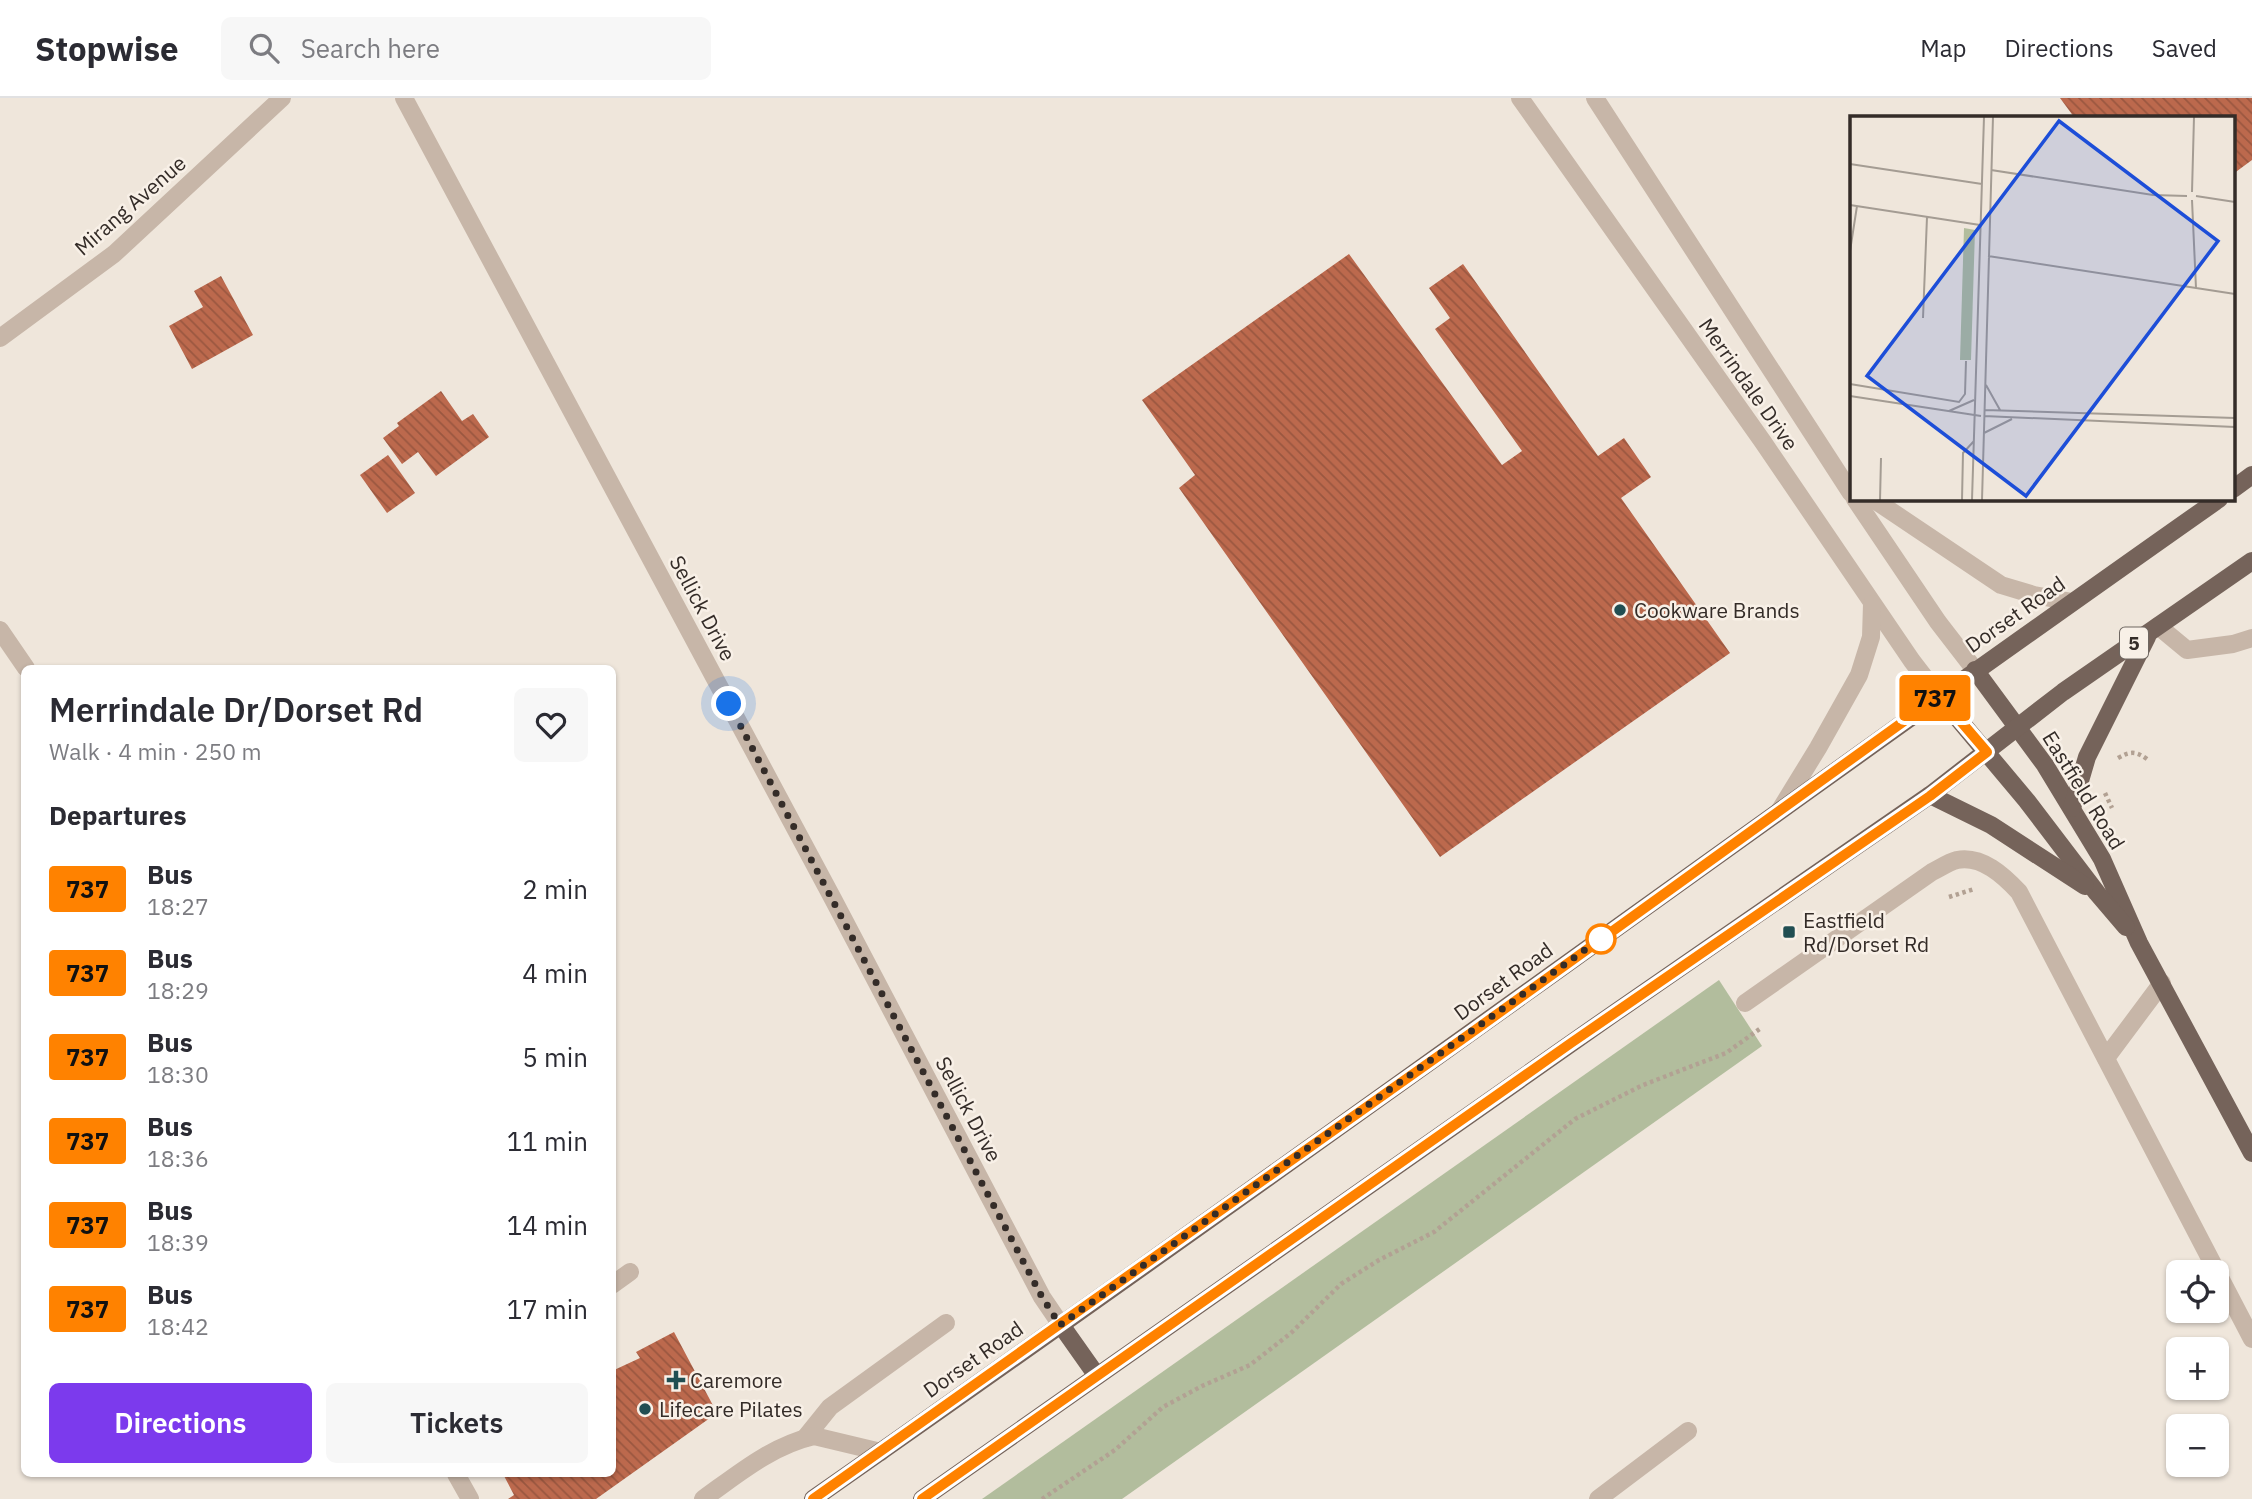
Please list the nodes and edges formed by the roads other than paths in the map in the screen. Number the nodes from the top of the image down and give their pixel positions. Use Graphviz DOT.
graph roads {
  1 [pos="282,98"];
  2 [pos="404,98"];
  3 [pos="1520,98"];
  4 [pos="1595,98"];
  5 [pos="0,338"];
  6 [pos="2252,475"];
  7 [pos="1845,479"];
  8 [pos="2234,488"];
  9 [pos="1856,500"];
  10 [pos="1874,500"];
  11 [pos="2218,500"];
  12 [pos="2252,561"];
  13 [pos="2072,602"];
  14 [pos="1872,604"];
  15 [pos="0,629"];
  16 [pos="2153,630"];
  17 [pos="2252,638"];
  18 [pos="24,665"];
  19 [pos="1975,670"];
  20 [pos="1939,696"];
  21 [pos="2018,727"];
  22 [pos="1987,752"];
  23 [pos="1930,796"];
  24 [pos="2072,808"];
  25 [pos="1780,810"];
  26 [pos="2097,893"];
  27 [pos="2140,943"];
  28 [pos="2162,983"];
  29 [pos="1745,1003"];
  30 [pos="2106,1058"];
  31 [pos="2252,1153"];
  32 [pos="630,1272"];
  33 [pos="616,1282"];
  34 [pos="946,1323"];
  35 [pos="1060,1325"];
  36 [pos="2252,1339"];
  37 [pos="1097,1376"];
  38 [pos="1688,1431"];
  39 [pos="805,1438"];
  40 [pos="881,1452"];
  41 [pos="458,1477"];
  42 [pos="470,1499"];
  43 [pos="703,1499"];
  44 [pos="813,1499"];
  45 [pos="922,1499"];
  46 [pos="1598,1499"];
  1 -- 5 [label="street, Mirang Avenue"];
  2 -- 35 [label="street, Sellick Drive"];
  3 -- 14 [label="street, Merrindale Drive"];
  4 -- 7 [label="street, Merrindale Drive"];
  6 -- 8 [label="main road"];
  9 -- 19 [label="street"];
  10 -- 13 [label="street"];
  11 -- 13 [label="main road, Dorset Road"];
  12 -- 16 [label="main road, 5"];
  13 -- 19 [label="main road, Dorset Road"];
  14 -- 20 [label="street, Merrindale Drive"];
  14 -- 25 [label="street"];
  15 -- 18 [label="street"];
  16 -- 17 [label="street"];
  16 -- 21 [label="main road, 5"];
  16 -- 24 [label="main road"];
  19 -- 20 [label="main road, Dorset Road"];
  19 -- 21 [label="main road, Eastfield Road"];
  20 -- 22 [label="main road, Eastfield Road"];
  20 -- 25 [label="main road, Dorset Road"];
  21 -- 22 [label="main road, 5"];
  21 -- 24 [label="main road, Eastfield Road"];
  22 -- 23 [label="main road, 5"];
  22 -- 26 [label="main road, Eastfield Road"];
  23 -- 26 [label="main road"];
  23 -- 37 [label="main road, 5"];
  24 -- 27 [label="main road, Eastfield Road"];
  25 -- 35 [label="main road, Dorset Road"];
  26 -- 27 [label="main road, Eastfield Road"];
  27 -- 28 [label="main road, Eastfield Road"];
  28 -- 30 [label="street"];
  28 -- 31 [label="main road, Eastfield Road"];
  29 -- 30 [label="street"];
  30 -- 36 [label="street"];
  32 -- 33 [label="street"];
  34 -- 39 [label="street"];
  35 -- 37 [label="main road"];
  35 -- 40 [label="main road, Dorset Road"];
  37 -- 45 [label="main road, 5"];
  38 -- 46 [label="street"];
  39 -- 40 [label="street"];
  39 -- 43 [label="street"];
  40 -- 44 [label="main road, Dorset Road"];
  41 -- 42 [label="street"];
}
